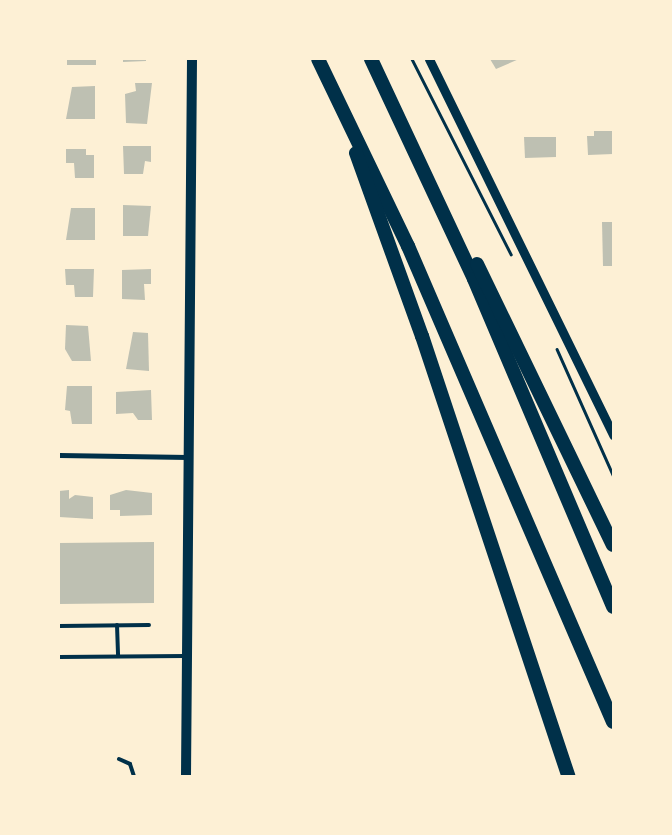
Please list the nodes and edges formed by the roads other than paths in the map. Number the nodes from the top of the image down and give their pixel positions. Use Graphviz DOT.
graph roads {
  1 [pos="192,59"];
  2 [pos="318,59"];
  3 [pos="370,59"];
  4 [pos="429,59"];
  5 [pos="388,98"];
  6 [pos="343,109"];
  7 [pos="613,435"];
  8 [pos="59,455"];
  9 [pos="192,457"];
  10 [pos="613,545"];
  11 [pos="613,607"];
  12 [pos="149,625"];
  13 [pos="59,626"];
  14 [pos="117,626"];
  15 [pos="118,656"];
  16 [pos="187,656"];
  17 [pos="59,657"];
  18 [pos="613,722"];
  19 [pos="119,759"];
  20 [pos="134,776"];
  21 [pos="186,776"];
  22 [pos="568,776"];
  1 -- 9 [label="main road"];
  2 -- 6 [label="highway"];
  3 -- 5 [label="highway"];
  4 -- 7 [label="street"];
  5 -- 10 [label="highway"];
  5 -- 11 [label="highway"];
  6 -- 18 [label="highway"];
  6 -- 22 [label="highway"];
  8 -- 9 [label="street"];
  9 -- 16 [label="main road"];
  12 -- 14 [label="lane"];
  13 -- 14 [label="lane"];
  14 -- 15 [label="lane"];
  15 -- 16 [label="lane"];
  15 -- 17 [label="lane"];
  16 -- 21 [label="main road"];
  19 -- 20 [label="lane"];
}
